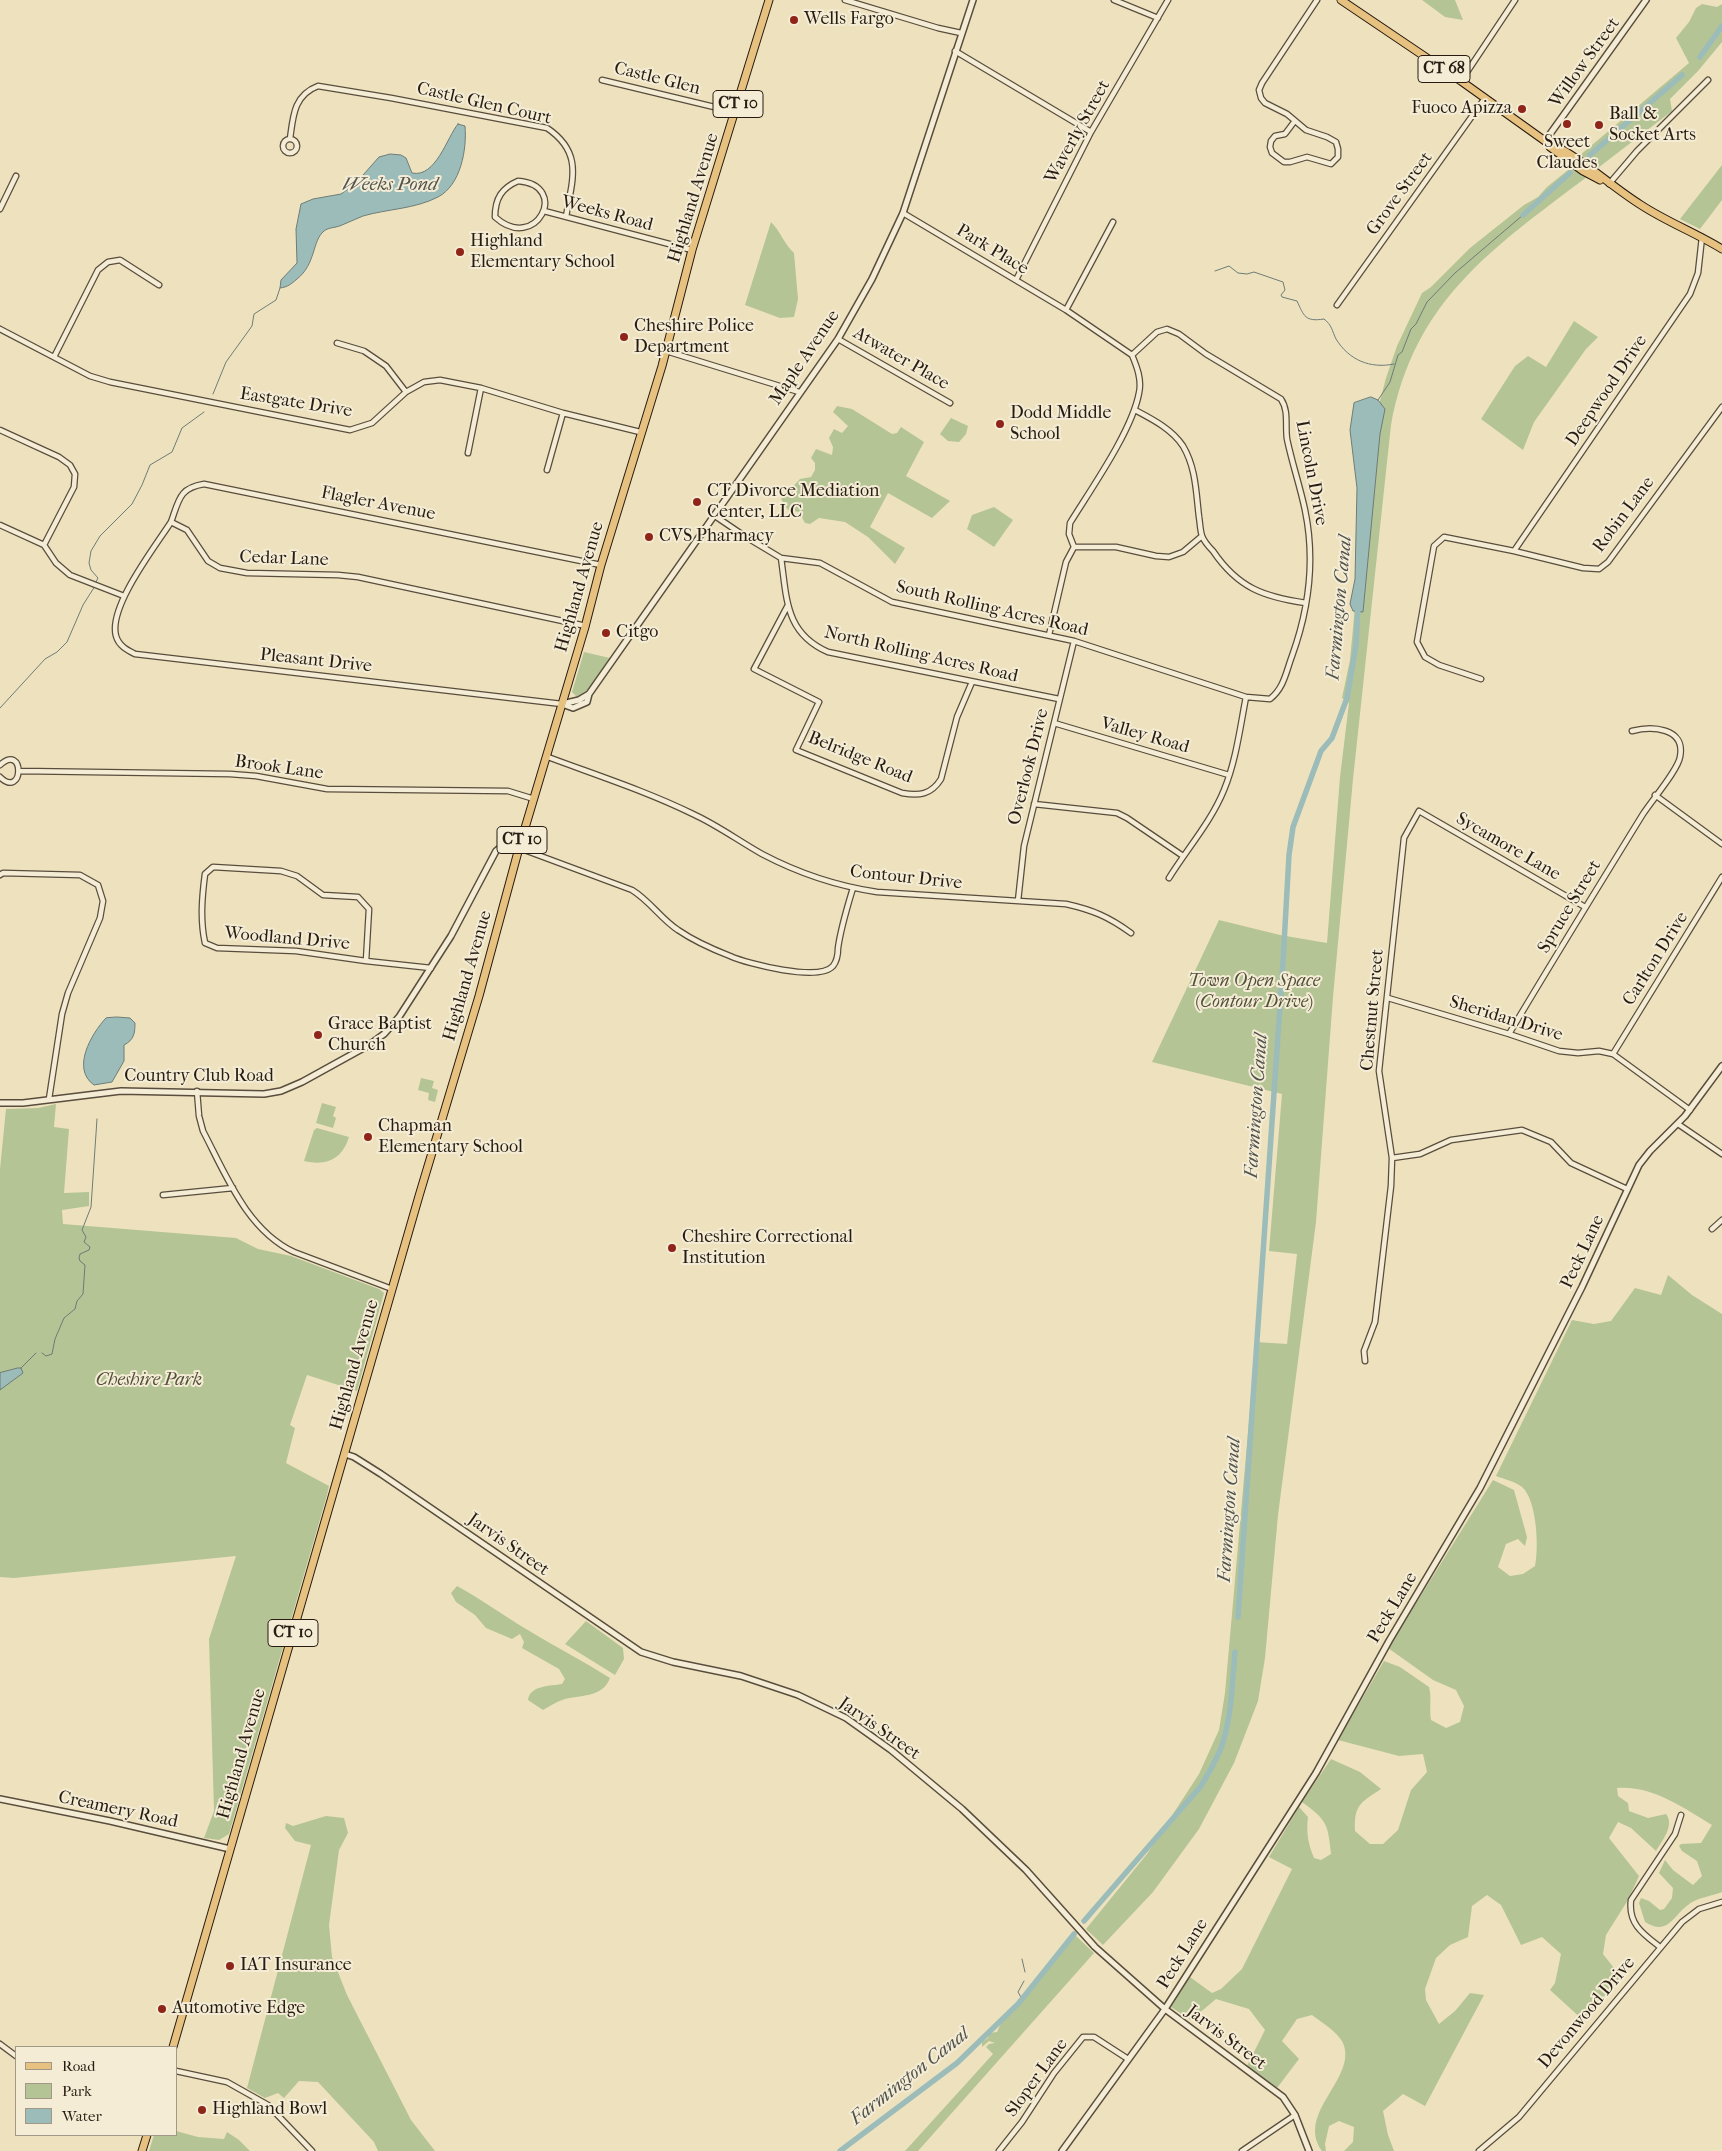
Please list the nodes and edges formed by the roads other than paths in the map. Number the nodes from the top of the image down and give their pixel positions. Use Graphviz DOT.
graph roads {
  1 [pos="769,0"];
  2 [pos="845,0"];
  3 [pos="973,0"];
  4 [pos="1114,0"];
  5 [pos="1168,0"];
  6 [pos="1317,0"];
  7 [pos="1341,0"];
  8 [pos="1514,0"];
  9 [pos="1646,0"];
  10 [pos="1158,18"];
  11 [pos="961,33"];
  12 [pos="955,51"];
  13 [pos="602,80"];
  14 [pos="1708,80"];
  15 [pos="1461,81"];
  16 [pos="1485,98"];
  17 [pos="735,112"];
  18 [pos="1294,122"];
  19 [pos="1091,132"];
  20 [pos="290,139"];
  21 [pos="1545,141"];
  22 [pos="16,176"];
  23 [pos="1609,184"];
  24 [pos="0,209"];
  25 [pos="544,211"];
  26 [pos="903,213"];
  27 [pos="566,217"];
  28 [pos="1113,222"];
  29 [pos="1702,237"];
  30 [pos="692,250"];
  31 [pos="1722,250"];
  32 [pos="1016,280"];
  33 [pos="158,286"];
  34 [pos="1337,305"];
  35 [pos="1066,310"];
  36 [pos="0,329"];
  37 [pos="838,339"];
  38 [pos="337,343"];
  39 [pos="666,351"];
  40 [pos="1132,355"];
  41 [pos="54,357"];
  42 [pos="481,388"];
  43 [pos="406,392"];
  44 [pos="799,392"];
  45 [pos="950,403"];
  46 [pos="1722,407"];
  47 [pos="1135,410"];
  48 [pos="563,413"];
  49 [pos="0,430"];
  50 [pos="640,432"];
  51 [pos="468,453"];
  52 [pos="547,470"];
  53 [pos="715,516"];
  54 [pos="171,522"];
  55 [pos="0,525"];
  56 [pos="1202,536"];
  57 [pos="44,544"];
  58 [pos="1074,547"];
  59 [pos="1514,551"];
  60 [pos="781,558"];
  61 [pos="601,565"];
  62 [pos="124,596"];
  63 [pos="1306,603"];
  64 [pos="788,605"];
  65 [pos="586,626"];
  66 [pos="1049,635"];
  67 [pos="1074,640"];
  68 [pos="1481,679"];
  69 [pos="972,682"];
  70 [pos="1246,697"];
  71 [pos="1059,699"];
  72 [pos="562,704"];
  73 [pos="1054,723"];
  74 [pos="1632,731"];
  75 [pos="548,757"];
  76 [pos="0,765"];
  77 [pos="20,771"];
  78 [pos="1229,775"];
  79 [pos="0,777"];
  80 [pos="1655,795"];
  81 [pos="534,799"];
  82 [pos="1034,804"];
  83 [pos="1418,812"];
  84 [pos="1722,844"];
  85 [pos="519,848"];
  86 [pos="1183,856"];
  87 [pos="0,875"];
  88 [pos="1722,877"];
  89 [pos="1169,878"];
  90 [pos="853,888"];
  91 [pos="1018,901"];
  92 [pos="1585,907"];
  93 [pos="1131,933"];
  94 [pos="366,961"];
  95 [pos="431,968"];
  96 [pos="1388,998"];
  97 [pos="1509,1034"];
  98 [pos="1613,1054"];
  99 [pos="1722,1066"];
  100 [pos="197,1091"];
  101 [pos="49,1099"];
  102 [pos="0,1103"];
  103 [pos="1690,1110"];
  104 [pos="1678,1124"];
  105 [pos="1722,1154"];
  106 [pos="1392,1158"];
  107 [pos="233,1188"];
  108 [pos="1627,1189"];
  109 [pos="162,1195"];
  110 [pos="1722,1220"];
  111 [pos="1712,1229"];
  112 [pos="392,1289"];
  113 [pos="1365,1361"];
  114 [pos="345,1454"];
  115 [pos="0,1799"];
  116 [pos="1681,1815"];
  117 [pos="230,1849"];
  118 [pos="1722,1902"];
  119 [pos="1660,1947"];
  120 [pos="1165,2009"];
  121 [pos="0,2044"];
  122 [pos="173,2046"];
  123 [pos="15,2055"];
  124 [pos="1128,2059"];
  125 [pos="178,2071"];
  126 [pos="1295,2115"];
  127 [pos="147,2136"];
  128 [pos="142,2151"];
  129 [pos="312,2151"];
  130 [pos="999,2151"];
  131 [pos="1062,2151"];
  132 [pos="1242,2151"];
  133 [pos="1309,2151"];
  134 [pos="1479,2151"];
  1 -- 17 [label="main road, Highland Avenue / CT 10"];
  2 -- 11 [label="street"];
  3 -- 11 [label="street, Maple Avenue"];
  4 -- 10 [label="street"];
  5 -- 10 [label="street, Waverly Street"];
  6 -- 18 [label="street"];
  7 -- 15 [label="main road, CT 68"];
  8 -- 15 [label="street"];
  9 -- 21 [label="street, Willow Street"];
  10 -- 19 [label="street, Waverly Street"];
  11 -- 12 [label="street, Maple Avenue"];
  12 -- 19 [label="street"];
  12 -- 26 [label="street, Maple Avenue"];
  13 -- 17 [label="street, Castle Glen"];
  14 -- 23 [label="street"];
  15 -- 16 [label="main road, CT 68"];
  16 -- 21 [label="main road, CT 68"];
  16 -- 34 [label="street, Grove Street"];
  17 -- 30 [label="main road, Highland Avenue / CT 10"];
  18 -- 18 [label="street"];
  19 -- 32 [label="street, Waverly Street"];
  20 -- 27 [label="street, Castle Glen Court"];
  21 -- 23 [label="main road, CT 68"];
  22 -- 24 [label="street"];
  23 -- 29 [label="main road, CT 68"];
  25 -- 25 [label="street, Weeks Road"];
  25 -- 27 [label="street, Weeks Road"];
  26 -- 32 [label="street, Park Place"];
  26 -- 37 [label="street, Maple Avenue"];
  27 -- 30 [label="street, Weeks Road"];
  28 -- 35 [label="street"];
  29 -- 31 [label="main road, CT 68"];
  29 -- 59 [label="street, Deepwood Drive"];
  30 -- 39 [label="main road, Highland Avenue / CT 10"];
  32 -- 35 [label="street, Park Place"];
  33 -- 41 [label="street"];
  35 -- 40 [label="street, Park Place"];
  36 -- 41 [label="street, Eastgate Drive"];
  37 -- 44 [label="street, Maple Avenue"];
  37 -- 45 [label="street, Atwater Place"];
  38 -- 43 [label="street"];
  39 -- 44 [label="street"];
  39 -- 50 [label="main road, Highland Avenue / CT 10"];
  40 -- 47 [label="street"];
  40 -- 63 [label="street, Lincoln Drive"];
  41 -- 43 [label="street, Eastgate Drive"];
  42 -- 43 [label="street, Eastgate Drive"];
  42 -- 48 [label="street, Eastgate Drive"];
  42 -- 51 [label="street"];
  44 -- 53 [label="street, Maple Avenue"];
  46 -- 59 [label="street, Robin Lane"];
  47 -- 56 [label="street"];
  47 -- 58 [label="street"];
  48 -- 50 [label="street, Eastgate Drive"];
  48 -- 52 [label="street"];
  49 -- 57 [label="street"];
  50 -- 61 [label="main road, Highland Avenue / CT 10"];
  53 -- 60 [label="street, South Rolling Acres Road"];
  53 -- 72 [label="street, Maple Avenue"];
  54 -- 61 [label="street, Flagler Avenue"];
  54 -- 62 [label="street"];
  54 -- 65 [label="street, Cedar Lane"];
  55 -- 57 [label="street"];
  56 -- 58 [label="street"];
  56 -- 63 [label="street"];
  57 -- 62 [label="street"];
  58 -- 66 [label="street"];
  59 -- 68 [label="street"];
  60 -- 64 [label="street, North Rolling Acres Road"];
  60 -- 66 [label="street, South Rolling Acres Road"];
  61 -- 65 [label="main road, Highland Avenue / CT 10"];
  62 -- 72 [label="street, Pleasant Drive"];
  63 -- 70 [label="street, Lincoln Drive"];
  64 -- 69 [label="street, North Rolling Acres Road"];
  64 -- 69 [label="street, Belridge Road"];
  65 -- 72 [label="main road, Highland Avenue / CT 10"];
  66 -- 67 [label="street, South Rolling Acres Road"];
  67 -- 70 [label="street, South Rolling Acres Road"];
  67 -- 71 [label="street, Overlook Drive"];
  69 -- 71 [label="street, North Rolling Acres Road"];
  70 -- 78 [label="street"];
  71 -- 73 [label="street, Overlook Drive"];
  72 -- 75 [label="main road, Highland Avenue / CT 10"];
  73 -- 78 [label="street, Valley Road"];
  73 -- 82 [label="street, Overlook Drive"];
  74 -- 80 [label="street, Spruce Street"];
  75 -- 81 [label="main road, Highland Avenue / CT 10"];
  75 -- 90 [label="street, Contour Drive"];
  76 -- 77 [label="street, Brook Lane"];
  77 -- 79 [label="street, Brook Lane"];
  77 -- 81 [label="street, Brook Lane"];
  78 -- 86 [label="street"];
  80 -- 84 [label="street"];
  80 -- 92 [label="street, Spruce Street"];
  81 -- 85 [label="main road, Highland Avenue / CT 10"];
  82 -- 86 [label="street"];
  82 -- 91 [label="street, Overlook Drive"];
  83 -- 92 [label="street, Sycamore Lane"];
  83 -- 96 [label="street, Chestnut Street"];
  85 -- 90 [label="street"];
  85 -- 95 [label="street, Country Club Road"];
  85 -- 112 [label="main road, Highland Avenue / CT 10"];
  86 -- 89 [label="street"];
  87 -- 101 [label="street"];
  88 -- 98 [label="street, Carlton Drive"];
  90 -- 91 [label="street, Contour Drive"];
  91 -- 93 [label="street, Contour Drive"];
  92 -- 97 [label="street, Spruce Street"];
  94 -- 94 [label="street, Woodland Drive"];
  94 -- 95 [label="street, Woodland Drive"];
  95 -- 100 [label="street, Country Club Road"];
  96 -- 97 [label="street, Sheridan Drive"];
  96 -- 106 [label="street, Chestnut Street"];
  97 -- 98 [label="street, Sheridan Drive"];
  98 -- 103 [label="street"];
  99 -- 103 [label="street, Peck Lane"];
  100 -- 101 [label="street, Country Club Road"];
  100 -- 107 [label="street"];
  101 -- 102 [label="street, Country Club Road"];
  103 -- 104 [label="street, Peck Lane"];
  104 -- 105 [label="street"];
  104 -- 108 [label="street, Peck Lane"];
  106 -- 108 [label="street"];
  106 -- 113 [label="street, Chestnut Street"];
  107 -- 109 [label="street"];
  107 -- 112 [label="street"];
  108 -- 120 [label="street, Peck Lane"];
  110 -- 111 [label="street"];
  112 -- 114 [label="main road, Highland Avenue / CT 10"];
  114 -- 117 [label="main road, Highland Avenue / CT 10"];
  114 -- 120 [label="street, Jarvis Street"];
  115 -- 117 [label="street, Creamery Road"];
  116 -- 119 [label="street"];
  117 -- 122 [label="main road, Highland Avenue / CT 10"];
  118 -- 119 [label="street, Devonwood Drive"];
  119 -- 134 [label="street, Devonwood Drive"];
  120 -- 124 [label="street, Peck Lane"];
  120 -- 126 [label="street, Jarvis Street"];
  121 -- 123 [label="street"];
  124 -- 130 [label="street, Sloper Lane"];
  124 -- 131 [label="street, Peck Lane"];
  125 -- 129 [label="street"];
  126 -- 132 [label="street"];
  126 -- 133 [label="street, Jarvis Street"];
  127 -- 128 [label="main road"];
}
